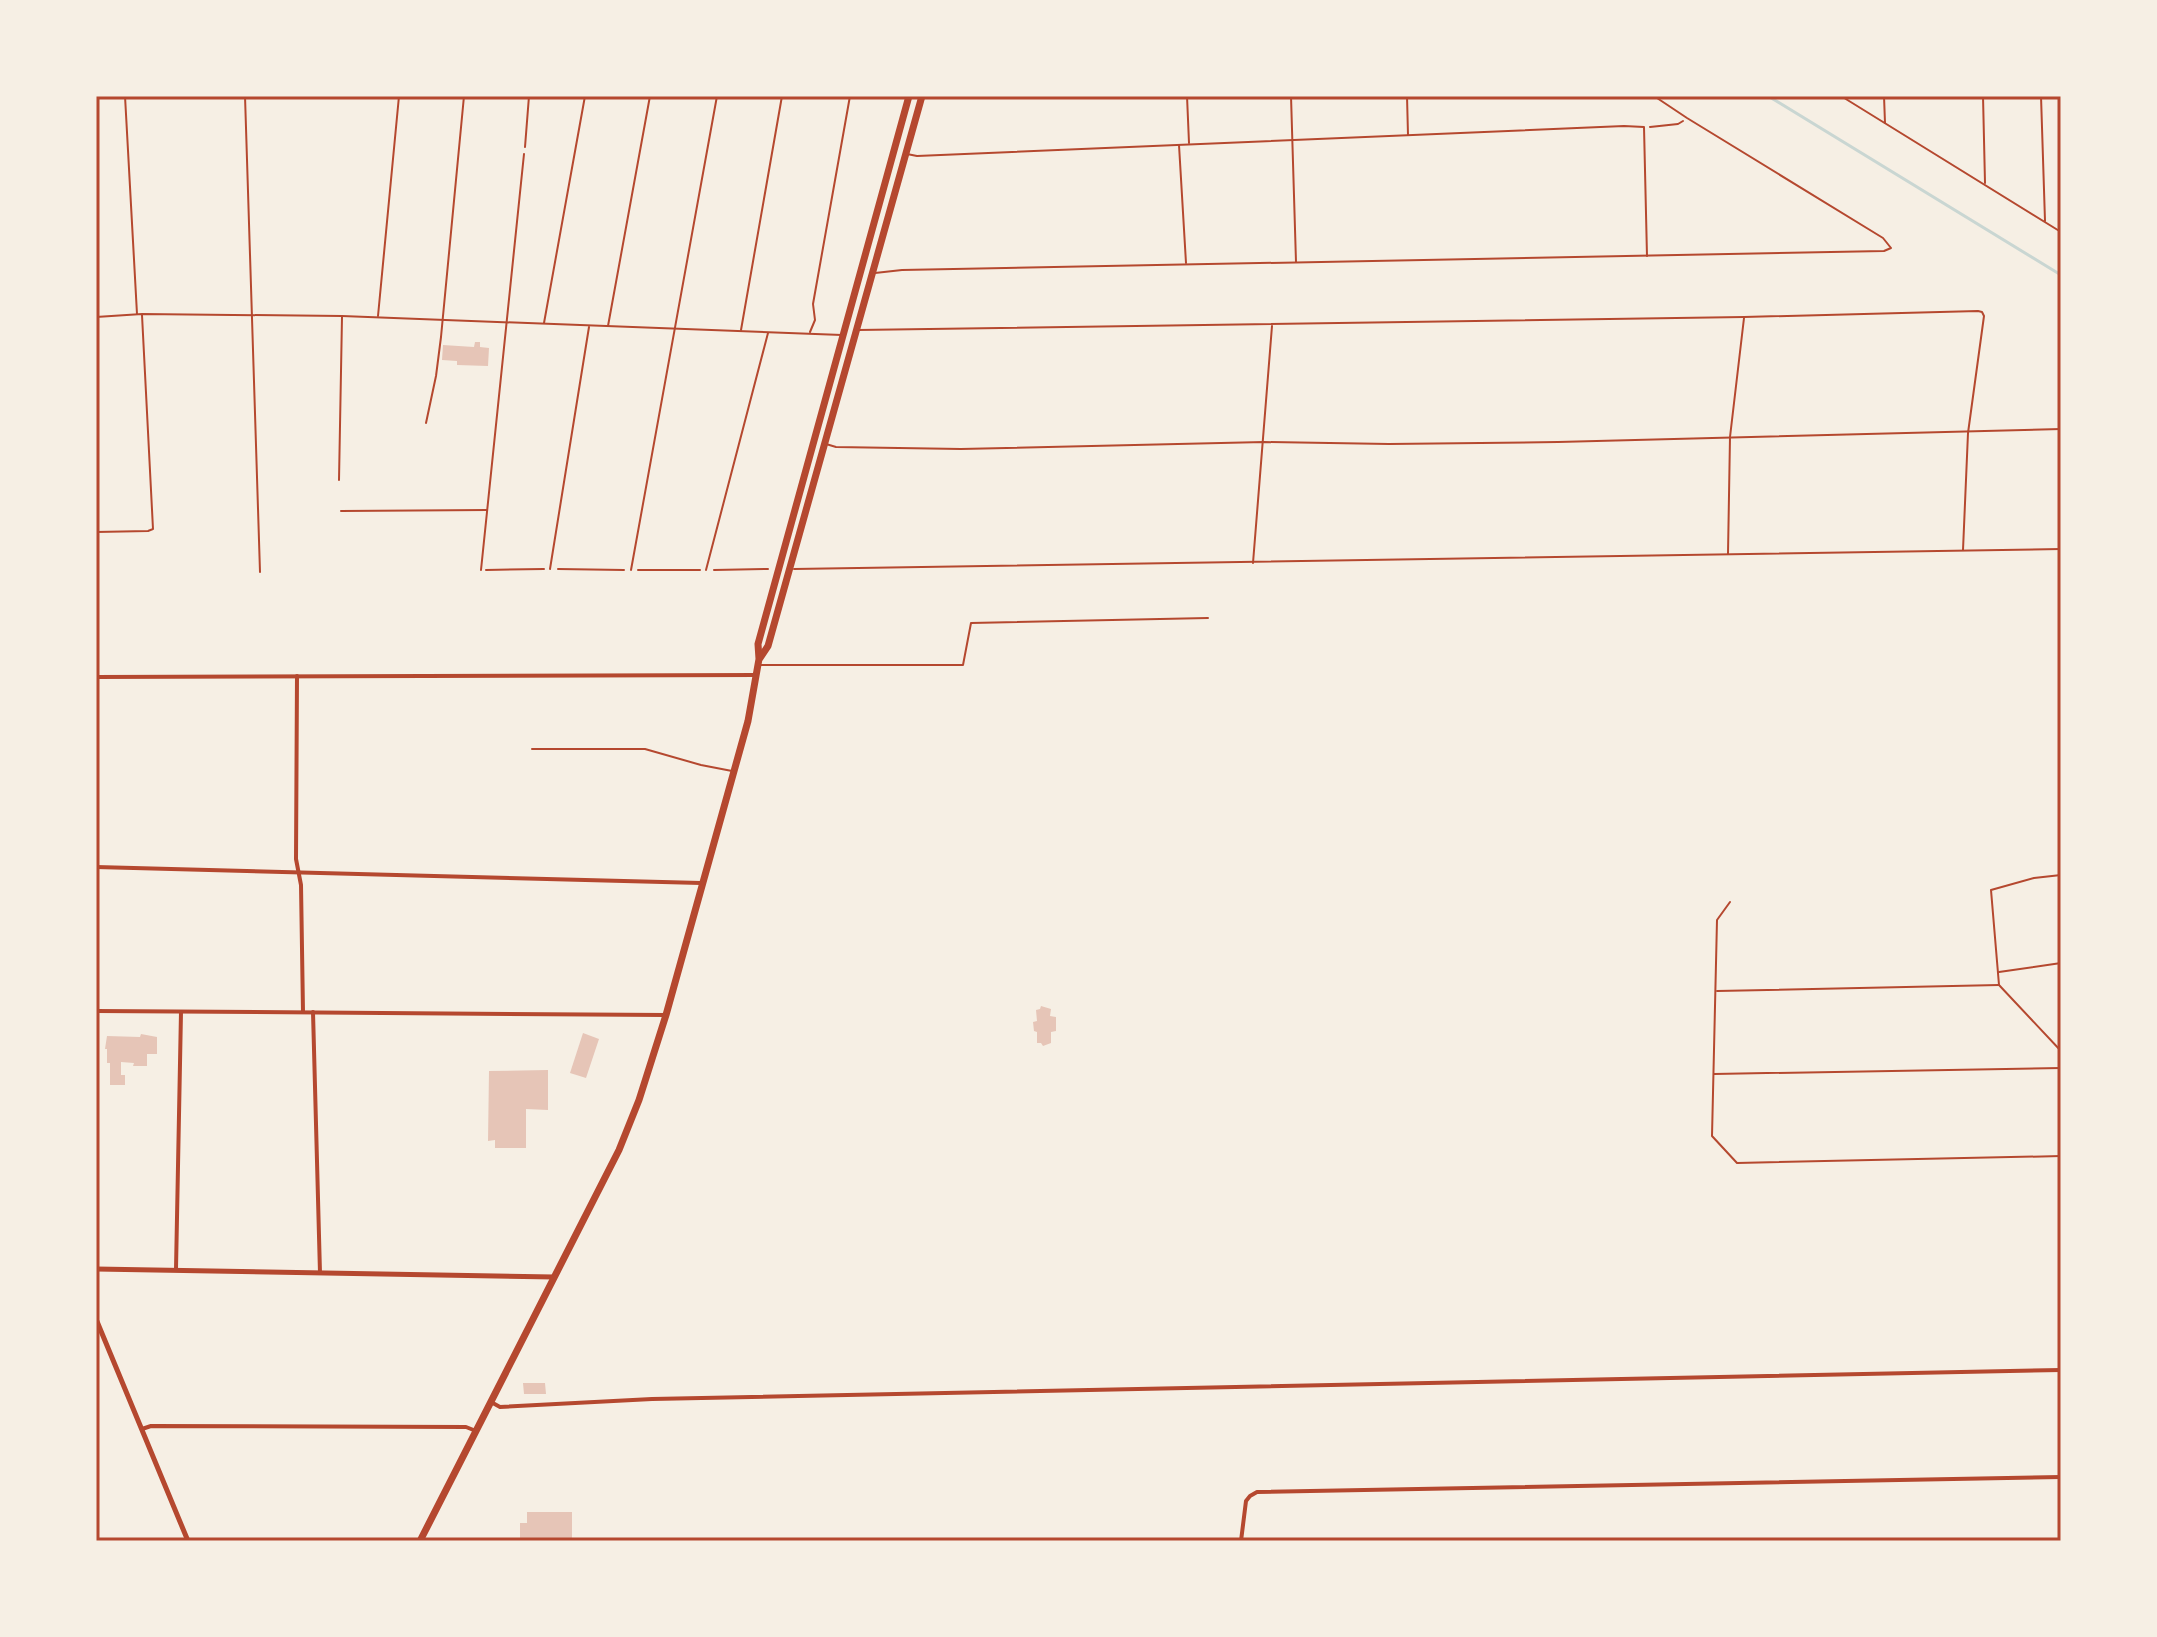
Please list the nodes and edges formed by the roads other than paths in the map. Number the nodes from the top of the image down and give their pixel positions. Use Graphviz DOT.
graph roads {
  1 [pos="125,96"];
  2 [pos="245,96"];
  3 [pos="399,96"];
  4 [pos="464,96"];
  5 [pos="585,96"];
  6 [pos="650,96"];
  7 [pos="717,96"];
  8 [pos="782,96"];
  9 [pos="850,96"];
  10 [pos="909,96"];
  11 [pos="922,96"];
  12 [pos="1187,96"];
  13 [pos="1291,96"];
  14 [pos="1407,96"];
  15 [pos="1654,96"];
  16 [pos="1841,96"];
  17 [pos="1884,96"];
  18 [pos="1983,96"];
  19 [pos="2041,96"];
  20 [pos="1885,124"];
  21 [pos="1408,135"];
  22 [pos="1292,141"];
  23 [pos="1179,144"];
  24 [pos="1189,144"];
  25 [pos="524,154"];
  26 [pos="906,154"];
  27 [pos="1985,184"];
  28 [pos="2045,222"];
  29 [pos="2061,232"];
  30 [pos="1647,257"];
  31 [pos="1296,263"];
  32 [pos="1186,265"];
  33 [pos="874,273"];
  34 [pos="137,314"];
  35 [pos="142,314"];
  36 [pos="252,314"];
  37 [pos="342,316"];
  38 [pos="96,317"];
  39 [pos="378,317"];
  40 [pos="1744,317"];
  41 [pos="442,319"];
  42 [pos="506,323"];
  43 [pos="544,324"];
  44 [pos="1272,325"];
  45 [pos="590,326"];
  46 [pos="608,326"];
  47 [pos="674,328"];
  48 [pos="741,330"];
  49 [pos="769,332"];
  50 [pos="856,333"];
  51 [pos="810,334"];
  52 [pos="843,335"];
  53 [pos="426,423"];
  54 [pos="2061,429"];
  55 [pos="1968,433"];
  56 [pos="1730,437"];
  57 [pos="1264,442"];
  58 [pos="825,444"];
  59 [pos="339,480"];
  60 [pos="487,510"];
  61 [pos="341,511"];
  62 [pos="96,532"];
  63 [pos="2061,549"];
  64 [pos="1963,550"];
  65 [pos="1728,554"];
  66 [pos="1253,563"];
  67 [pos="550,569"];
  68 [pos="789,569"];
  69 [pos="481,570"];
  70 [pos="631,570"];
  71 [pos="706,570"];
  72 [pos="260,572"];
  73 [pos="1208,618"];
  74 [pos="758,662"];
  75 [pos="756,675"];
  76 [pos="297,676"];
  77 [pos="96,677"];
  78 [pos="532,749"];
  79 [pos="734,771"];
  80 [pos="96,867"];
  81 [pos="298,872"];
  82 [pos="704,883"];
  83 [pos="96,1011"];
  84 [pos="181,1012"];
  85 [pos="303,1012"];
  86 [pos="313,1012"];
  87 [pos="666,1015"];
  88 [pos="96,1269"];
  89 [pos="176,1269"];
  90 [pos="320,1273"];
  91 [pos="555,1277"];
  92 [pos="96,1319"];
  93 [pos="2061,1370"];
  94 [pos="491,1402"];
  95 [pos="142,1429"];
  96 [pos="476,1431"];
  97 [pos="2061,1477"];
  98 [pos="188,1541"];
  99 [pos="420,1541"];
  100 [pos="1241,1541"];
  1 -- 34 [label="lane"];
  2 -- 36 [label="lane"];
  3 -- 39 [label="lane"];
  4 -- 41 [label="lane"];
  5 -- 43 [label="lane"];
  6 -- 46 [label="lane"];
  7 -- 47 [label="lane"];
  8 -- 48 [label="lane"];
  9 -- 51 [label="lane"];
  10 -- 52 [label="main road"];
  11 -- 26 [label="main road"];
  12 -- 24 [label="lane"];
  13 -- 22 [label="lane"];
  14 -- 21 [label="lane"];
  15 -- 30 [label="lane"];
  16 -- 20 [label="lane"];
  17 -- 20 [label="lane"];
  18 -- 27 [label="lane"];
  19 -- 28 [label="lane"];
  20 -- 27 [label="lane"];
  21 -- 22 [label="lane"];
  21 -- 30 [label="lane"];
  22 -- 24 [label="lane"];
  22 -- 31 [label="lane"];
  23 -- 24 [label="lane"];
  23 -- 26 [label="lane"];
  23 -- 32 [label="lane"];
  25 -- 42 [label="lane"];
  26 -- 33 [label="main road"];
  27 -- 28 [label="lane"];
  28 -- 29 [label="lane"];
  30 -- 31 [label="lane"];
  31 -- 32 [label="lane"];
  32 -- 33 [label="lane"];
  33 -- 50 [label="main road"];
  34 -- 35 [label="lane"];
  34 -- 38 [label="lane"];
  35 -- 36 [label="lane"];
  35 -- 62 [label="lane"];
  36 -- 37 [label="lane"];
  36 -- 72 [label="lane"];
  37 -- 39 [label="lane"];
  37 -- 59 [label="lane"];
  39 -- 41 [label="lane"];
  40 -- 44 [label="lane"];
  40 -- 55 [label="lane"];
  40 -- 56 [label="lane"];
  41 -- 42 [label="lane"];
  41 -- 53 [label="lane"];
  42 -- 43 [label="lane"];
  42 -- 60 [label="lane"];
  43 -- 45 [label="lane"];
  44 -- 50 [label="lane"];
  44 -- 57 [label="lane"];
  45 -- 46 [label="lane"];
  45 -- 67 [label="lane"];
  46 -- 47 [label="lane"];
  47 -- 48 [label="lane"];
  47 -- 70 [label="lane"];
  48 -- 49 [label="lane"];
  49 -- 51 [label="lane"];
  49 -- 71 [label="lane"];
  50 -- 52 [label="main road"];
  50 -- 58 [label="main road"];
  51 -- 52 [label="lane"];
  52 -- 74 [label="main road"];
  54 -- 55 [label="lane"];
  55 -- 56 [label="lane"];
  55 -- 64 [label="lane"];
  56 -- 57 [label="lane"];
  56 -- 65 [label="lane"];
  57 -- 58 [label="lane"];
  57 -- 66 [label="lane"];
  58 -- 68 [label="main road"];
  60 -- 61 [label="lane"];
  60 -- 69 [label="lane"];
  63 -- 64 [label="lane"];
  64 -- 65 [label="lane"];
  65 -- 66 [label="lane"];
  66 -- 68 [label="lane"];
  68 -- 74 [label="main road"];
  73 -- 74 [label="lane"];
  74 -- 75 [label="main road"];
  75 -- 76 [label="street"];
  75 -- 79 [label="main road"];
  76 -- 77 [label="street"];
  76 -- 81 [label="street"];
  78 -- 79 [label="lane"];
  79 -- 82 [label="main road"];
  80 -- 81 [label="street"];
  81 -- 82 [label="street"];
  81 -- 85 [label="street"];
  82 -- 87 [label="main road"];
  83 -- 84 [label="street"];
  84 -- 85 [label="street"];
  84 -- 89 [label="street"];
  85 -- 86 [label="street"];
  86 -- 87 [label="street"];
  86 -- 90 [label="street"];
  87 -- 91 [label="main road"];
  88 -- 89 [label="street"];
  89 -- 90 [label="street"];
  90 -- 91 [label="street"];
  91 -- 94 [label="main road"];
  92 -- 95 [label="street"];
  93 -- 94 [label="street"];
  94 -- 96 [label="main road"];
  95 -- 96 [label="street"];
  95 -- 98 [label="street"];
  96 -- 99 [label="main road"];
  97 -- 100 [label="street"];
}
